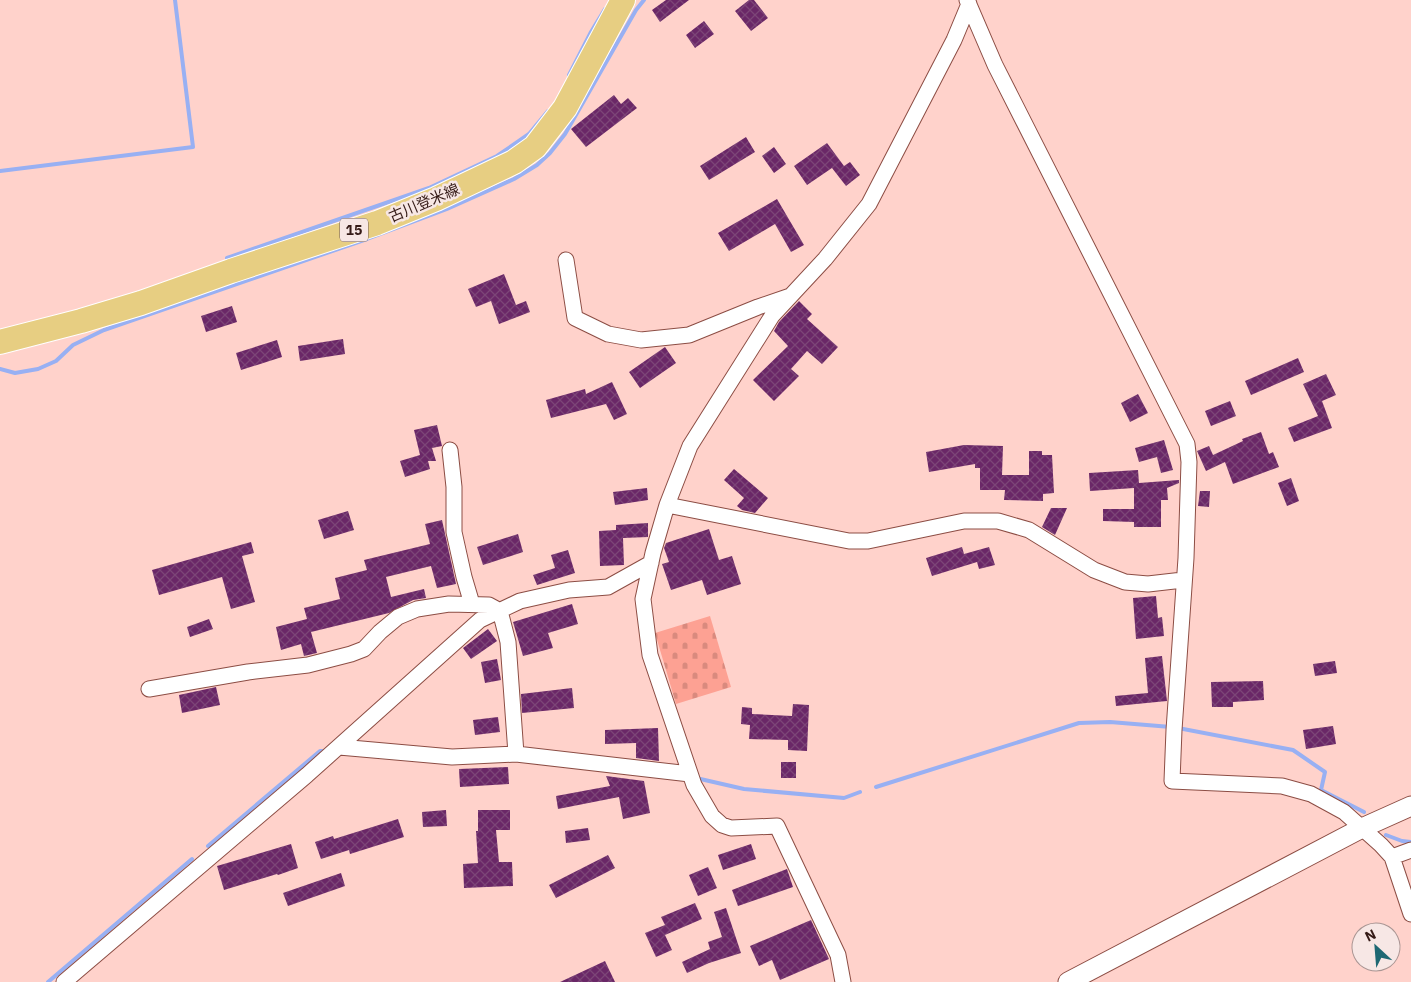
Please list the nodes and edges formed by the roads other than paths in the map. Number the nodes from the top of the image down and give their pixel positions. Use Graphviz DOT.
graph roads {
  1 [pos="623,0"];
  2 [pos="968,2"];
  3 [pos="566,260"];
  4 [pos="791,295"];
  5 [pos="0,342"];
  6 [pos="450,450"];
  7 [pos="667,505"];
  8 [pos="651,562"];
  9 [pos="1183,580"];
  10 [pos="472,604"];
  11 [pos="500,611"];
  12 [pos="149,689"];
  13 [pos="338,747"];
  14 [pos="516,754"];
  15 [pos="692,779"];
  16 [pos="1411,806"];
  17 [pos="1362,828"];
  18 [pos="1411,850"];
  19 [pos="1392,857"];
  20 [pos="1411,914"];
  21 [pos="64,982"];
  22 [pos="843,982"];
  23 [pos="1068,982"];
  1 -- 5 [label="main road, 古川登米線 / 15"];
  2 -- 4 [label="street"];
  2 -- 9 [label="street"];
  3 -- 4 [label="street"];
  4 -- 7 [label="street"];
  6 -- 10 [label="street"];
  7 -- 8 [label="street"];
  7 -- 9 [label="street"];
  8 -- 11 [label="street"];
  8 -- 15 [label="street"];
  9 -- 17 [label="street"];
  10 -- 11 [label="street"];
  10 -- 12 [label="street"];
  11 -- 13 [label="street"];
  11 -- 14 [label="street"];
  13 -- 14 [label="street"];
  13 -- 21 [label="street"];
  14 -- 15 [label="street"];
  15 -- 22 [label="street"];
  16 -- 17 [label="street"];
  17 -- 19 [label="street"];
  17 -- 23 [label="street"];
  18 -- 19 [label="street"];
  19 -- 20 [label="street"];
}
